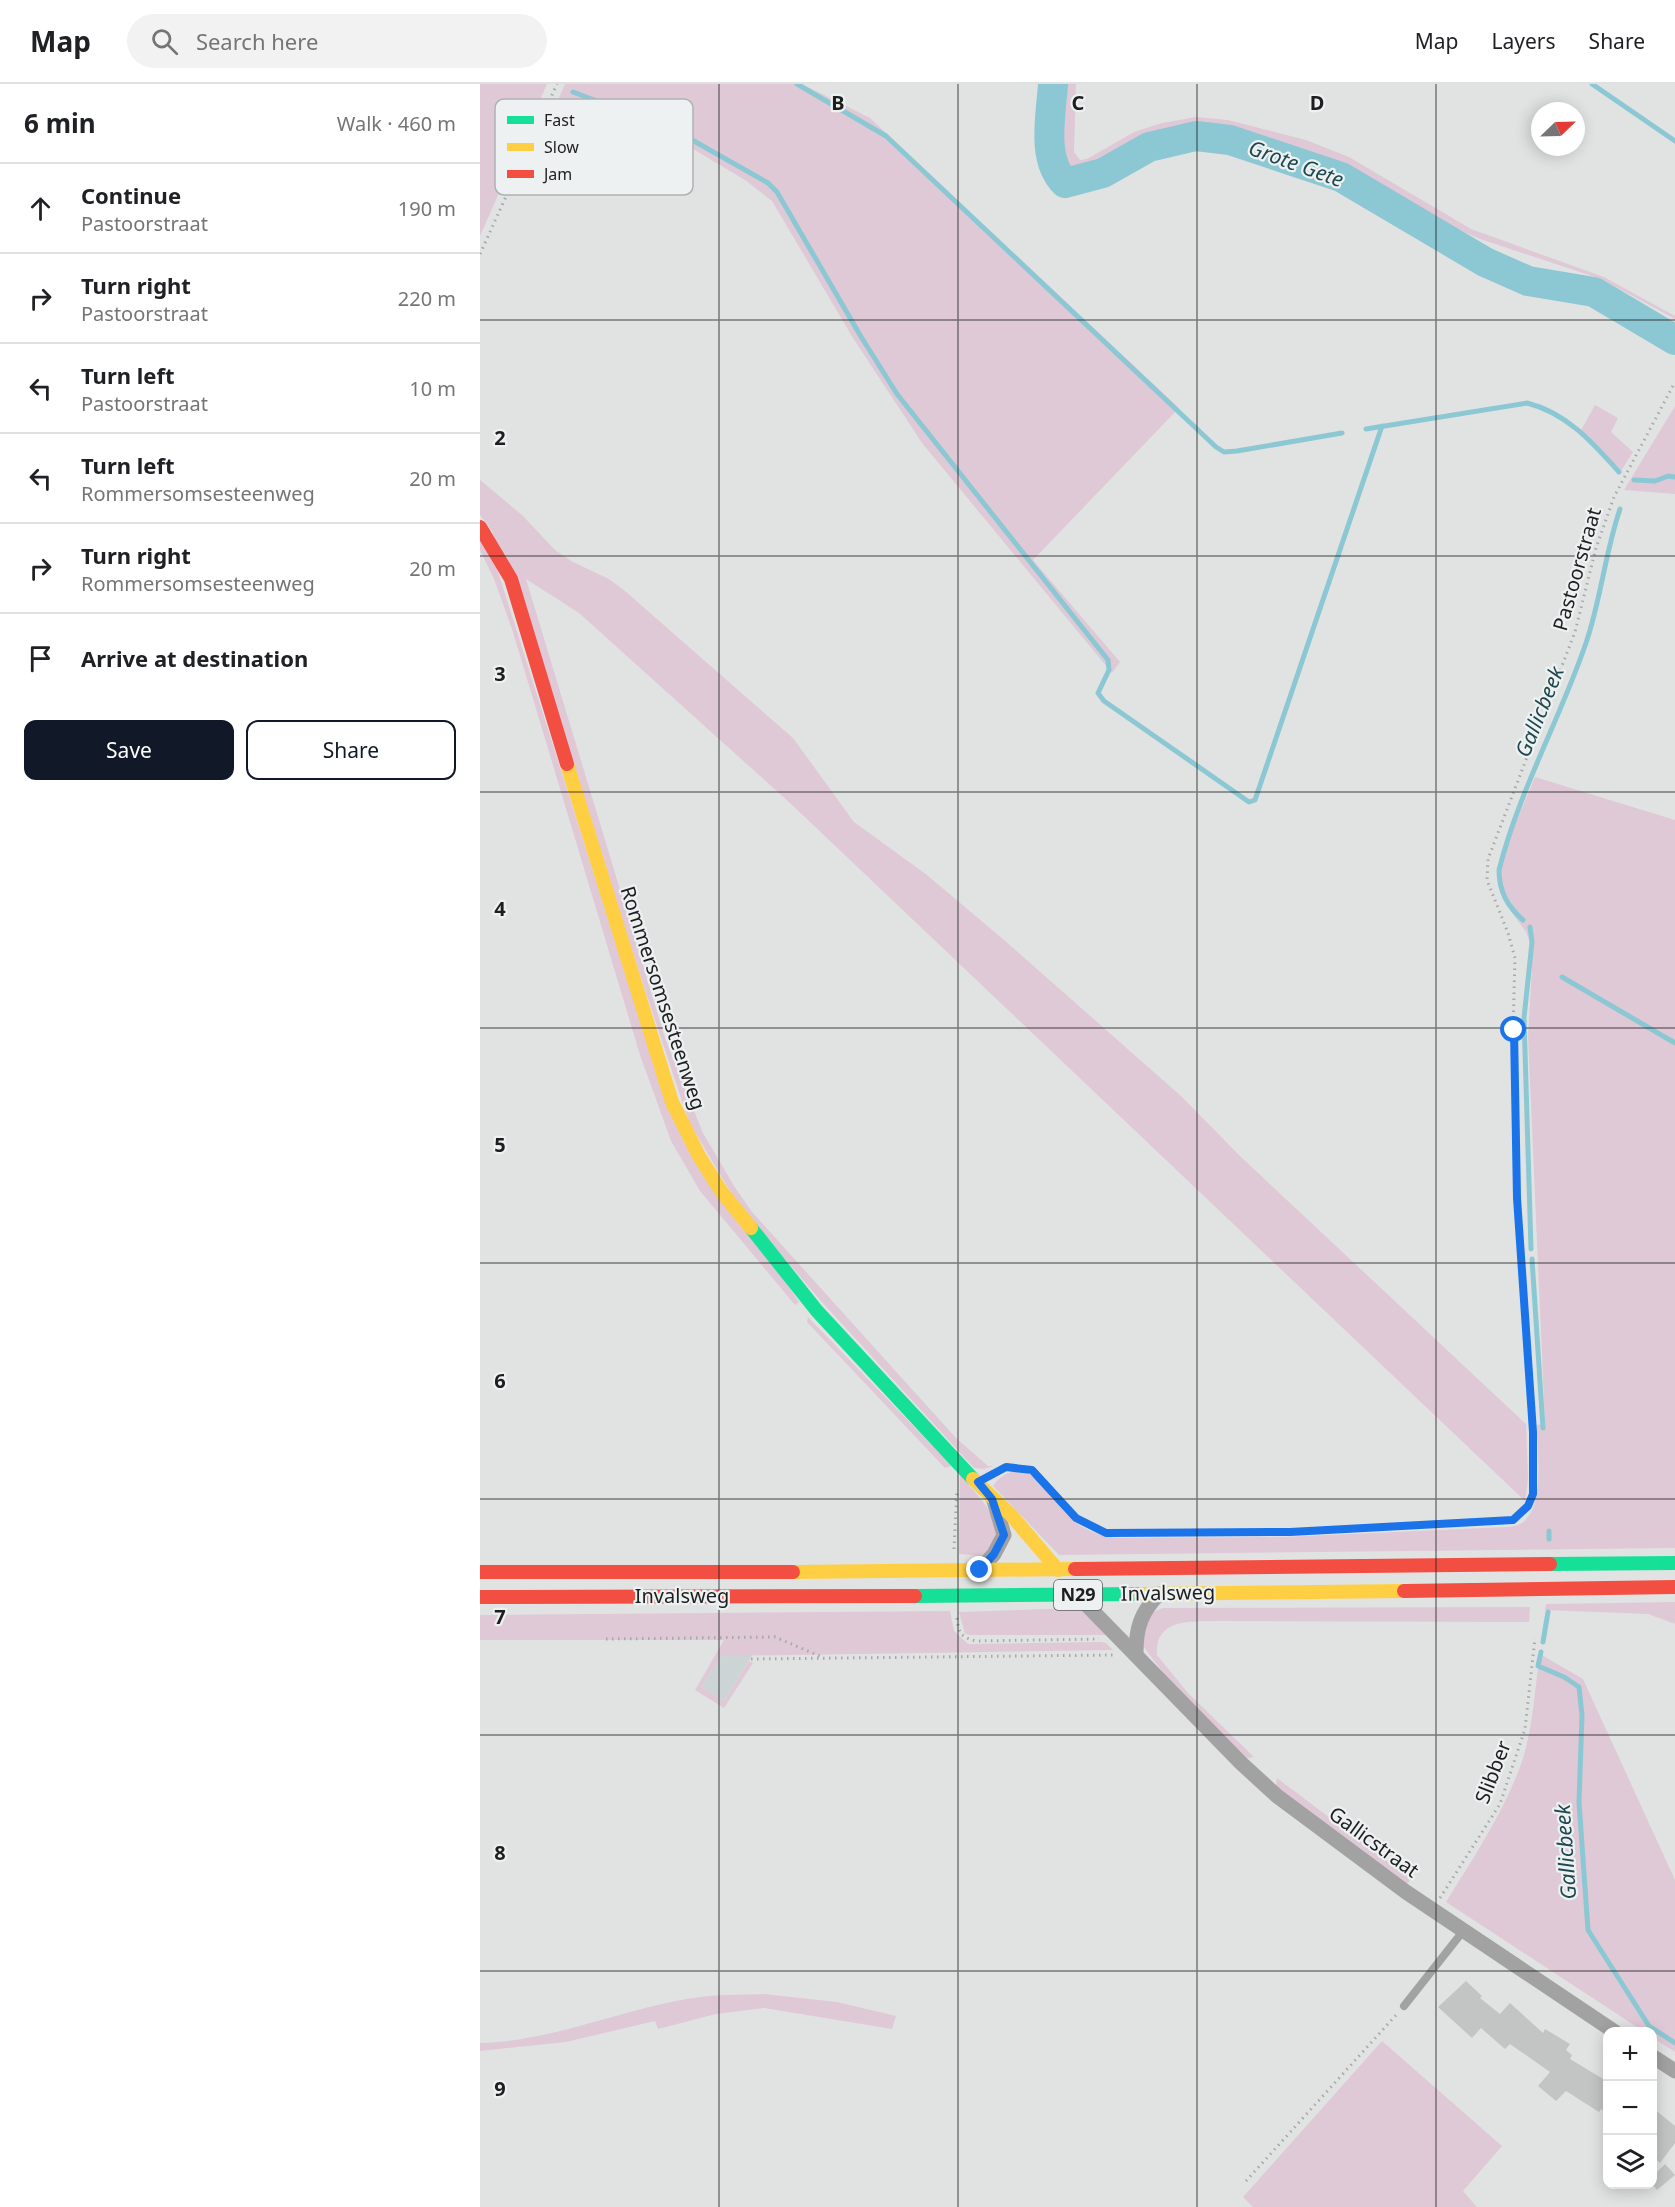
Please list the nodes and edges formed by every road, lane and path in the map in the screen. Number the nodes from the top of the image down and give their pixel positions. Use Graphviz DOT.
graph roads {
  1 [pos="557,84"];
  2 [pos="550,99"];
  3 [pos="507,195"];
  4 [pos="480,254"];
  5 [pos="1675,382"];
  6 [pos="480,527"];
  7 [pos="959,1461"];
  8 [pos="978,1482"];
  9 [pos="992,1499"];
  10 [pos="954,1554"];
  11 [pos="1675,1563"];
  12 [pos="980,1570"];
  13 [pos="1058,1570"];
  14 [pos="480,1572"];
  15 [pos="1675,1587"];
  16 [pos="1160,1593"];
  17 [pos="1077,1594"];
  18 [pos="480,1597"];
  19 [pos="1535,1638"];
  20 [pos="606,1639"];
  21 [pos="1136,1653"];
  22 [pos="823,1657"];
  23 [pos="751,1659"];
  24 [pos="1438,1902"];
  25 [pos="1464,1930"];
  26 [pos="1404,2006"];
  27 [pos="1609,2027"];
  28 [pos="1657,2059"];
  29 [pos="1675,2071"];
  30 [pos="1246,2181"];
  1 -- 2 [label="path"];
  3 -- 4 [label="path"];
  5 -- 8 [label="path, Pastoorstraat"];
  6 -- 7 [label="main road, Rommersomsesteenweg"];
  7 -- 8 [label="main road, Rommersomsesteenweg"];
  7 -- 10 [label="path"];
  8 -- 9 [label="main road, Rommersomsesteenweg"];
  9 -- 12 [label="street, Rommersomsesteenweg"];
  9 -- 13 [label="main road, Rommersomsesteenweg"];
  11 -- 13 [label="main road, Invalsweg / N29"];
  12 -- 13 [label="main road, Invalsweg / N29"];
  12 -- 14 [label="main road, Invalsweg / N29"];
  15 -- 16 [label="main road, Invalsweg / N29"];
  16 -- 17 [label="main road, Invalsweg / N29"];
  16 -- 21 [label="street"];
  17 -- 18 [label="main road, Invalsweg / N29"];
  17 -- 21 [label="street, Gallicstraat"];
  19 -- 24 [label="path, Slibber"];
  20 -- 22 [label="path"];
  21 -- 22 [label="path"];
  21 -- 25 [label="street, Gallicstraat"];
  22 -- 23 [label="path"];
  25 -- 26 [label="lane"];
  25 -- 27 [label="street, Gallicstraat"];
  26 -- 30 [label="path"];
  28 -- 29 [label="street"];
}
